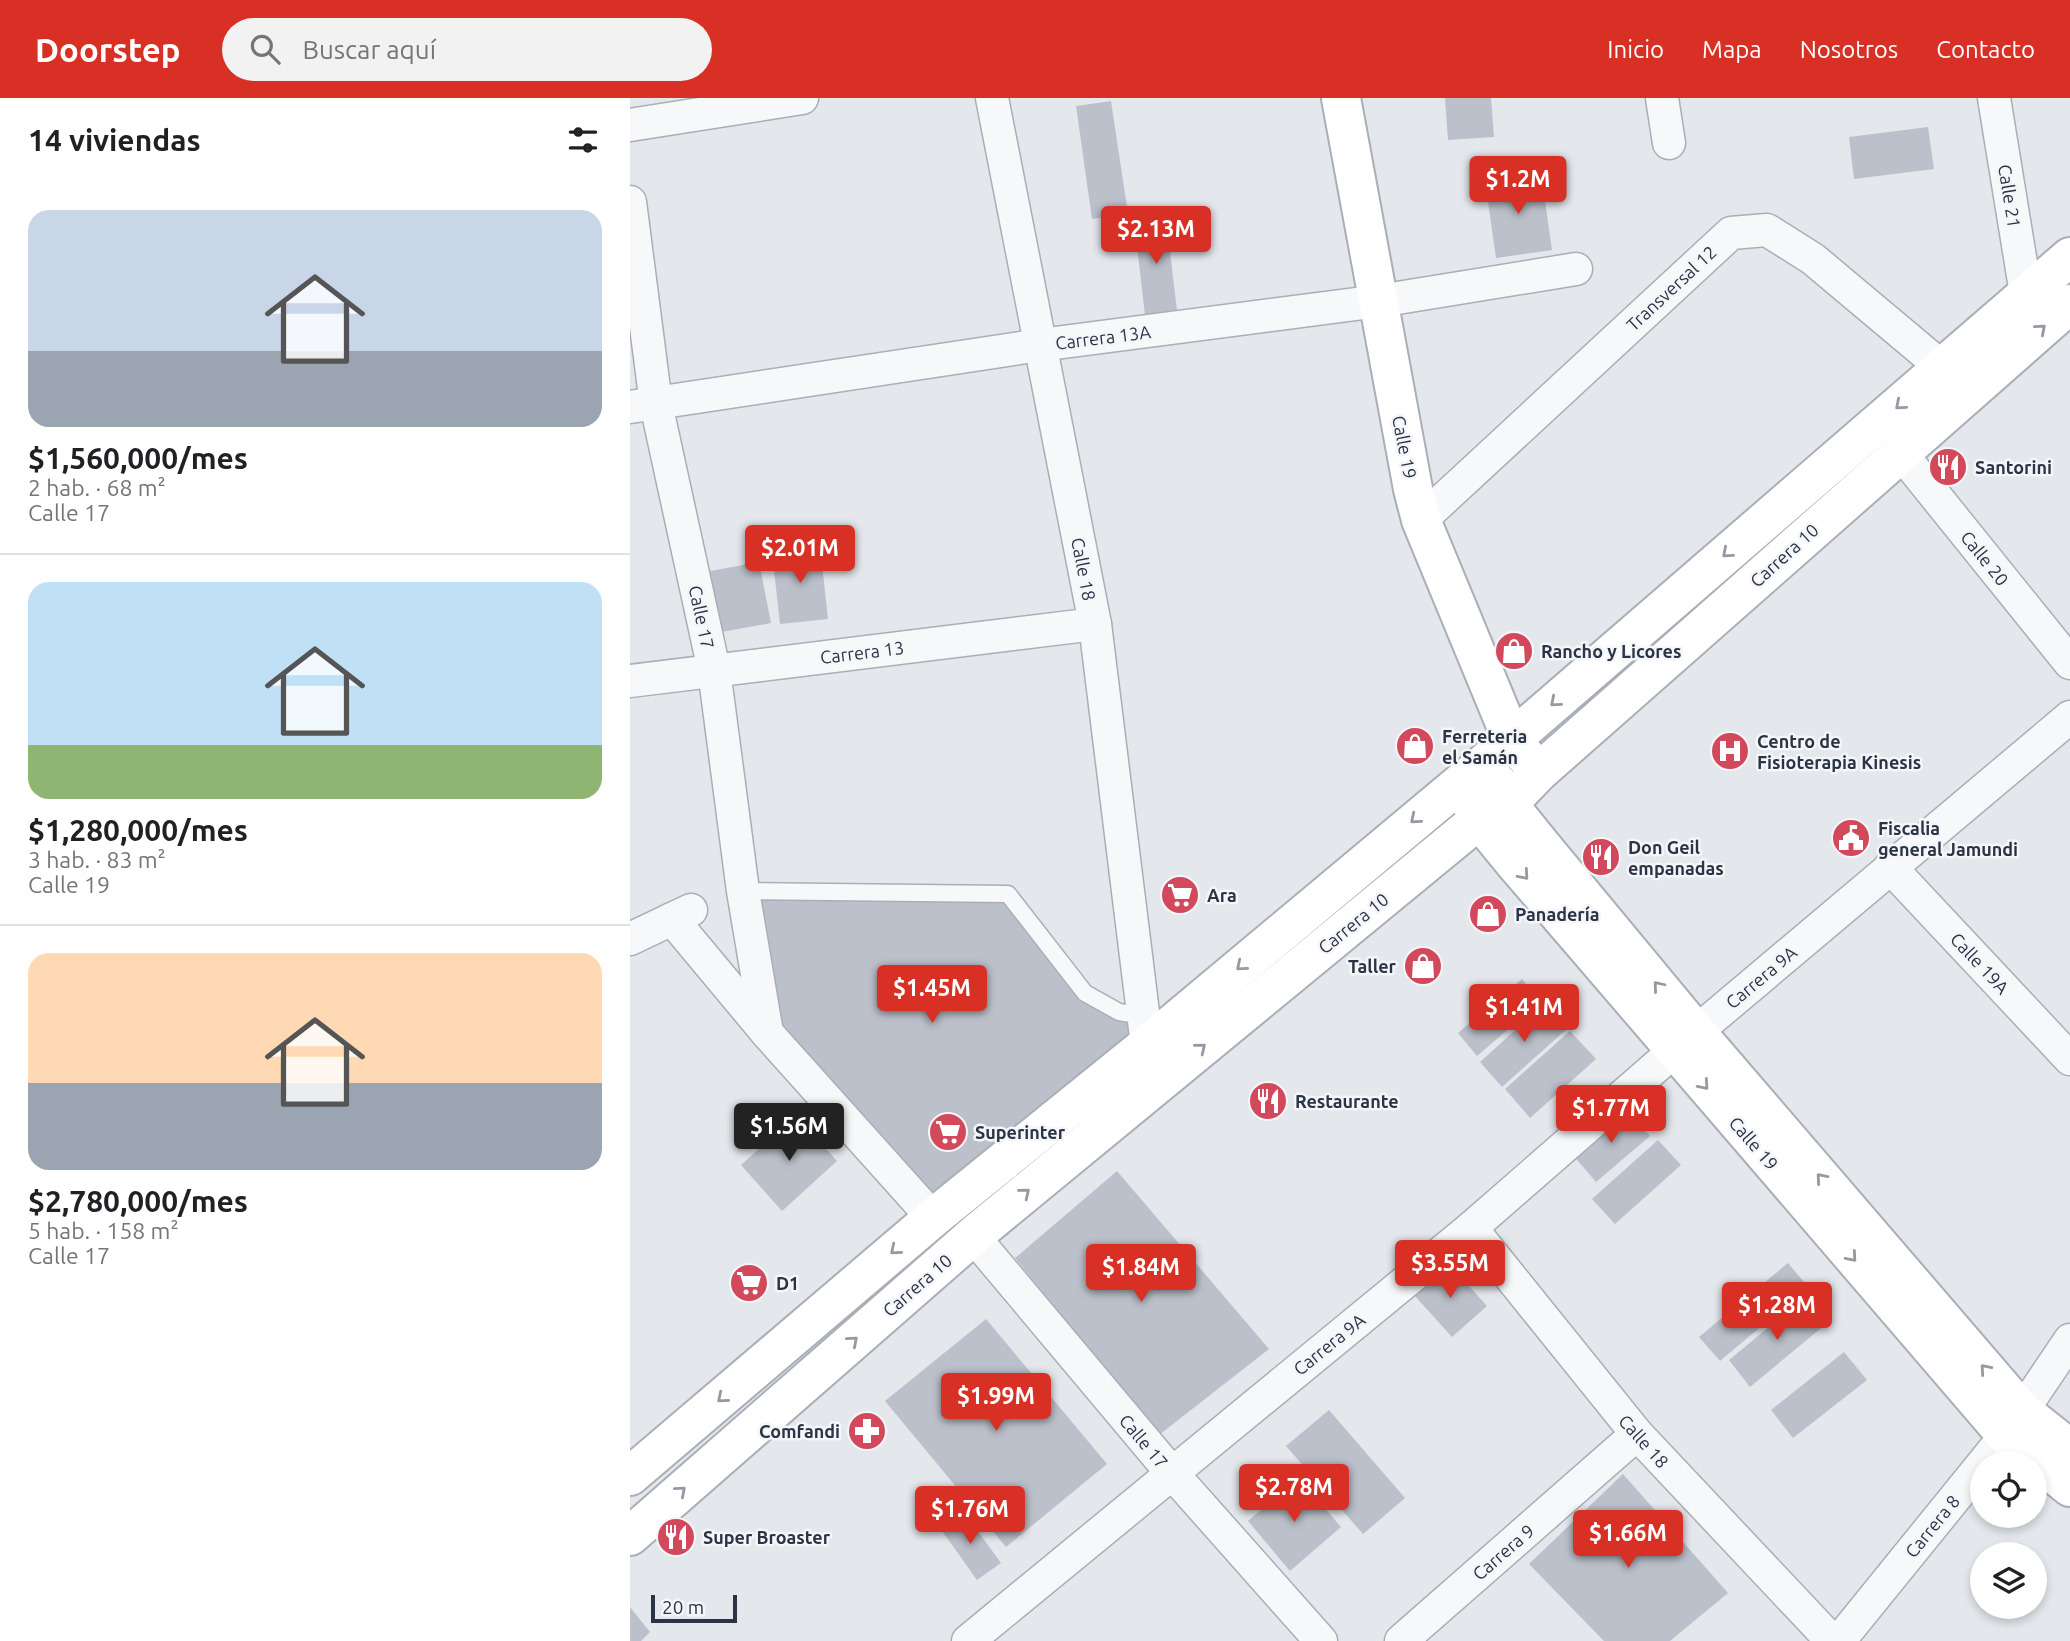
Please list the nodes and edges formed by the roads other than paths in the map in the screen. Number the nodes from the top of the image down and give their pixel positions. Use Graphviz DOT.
graph roads {
  1 [pos="802,98"];
  2 [pos="992,98"];
  3 [pos="1341,98"];
  4 [pos="1662,98"];
  5 [pos="1994,98"];
  6 [pos="630,125"];
  7 [pos="1669,143"];
  8 [pos="630,202"];
  9 [pos="2070,257"];
  10 [pos="1576,269"];
  11 [pos="2026,294"];
  12 [pos="1379,301"];
  13 [pos="2070,304"];
  14 [pos="2002,339"];
  15 [pos="1041,345"];
  16 [pos="1954,374"];
  17 [pos="643,406"];
  18 [pos="1900,452"];
  19 [pos="1421,520"];
  20 [pos="1095,624"];
  21 [pos="2070,663"];
  22 [pos="714,670"];
  23 [pos="630,681"];
  24 [pos="2070,717"];
  25 [pos="1486,761"];
  26 [pos="1539,772"];
  27 [pos="1495,813"];
  28 [pos="1890,867"];
  29 [pos="743,891"];
  30 [pos="630,939"];
  31 [pos="1145,1031"];
  32 [pos="767,1033"];
  33 [pos="1686,1041"];
  34 [pos="2070,1059"];
  35 [pos="933,1218"];
  36 [pos="1471,1228"];
  37 [pos="973,1236"];
  38 [pos="2070,1340"];
  39 [pos="2013,1422"];
  40 [pos="1637,1434"];
  41 [pos="2070,1449"];
  42 [pos="1171,1472"];
  43 [pos="630,1476"];
  44 [pos="2070,1486"];
  45 [pos="630,1536"];
  46 [pos="968,1641"];
  47 [pos="1321,1641"];
  48 [pos="1401,1641"];
  49 [pos="1832,1641"];
  50 [pos="1839,1641"];
  1 -- 6 [label="street"];
  2 -- 15 [label="street, Calle 18"];
  3 -- 12 [label="main road, Calle 19"];
  4 -- 7 [label="street"];
  5 -- 11 [label="street, Calle 21"];
  8 -- 17 [label="street, Calle 17"];
  9 -- 11 [label="main road, Carrera 10"];
  10 -- 12 [label="street, Carrera 13A"];
  11 -- 14 [label="main road, Carrera 10"];
  12 -- 15 [label="street, Carrera 13A"];
  12 -- 19 [label="main road, Calle 19"];
  14 -- 13 [label="main road, Carrera 10, one-way"];
  14 -- 16 [label="main road, Carrera 10"];
  15 -- 17 [label="street, Carrera 13A"];
  15 -- 20 [label="street, Calle 18"];
  16 -- 18 [label="main road, Carrera 10"];
  16 -- 19 [label="street, Transversal 12"];
  16 -- 25 [label="main road, Carrera 10, one-way"];
  17 -- 22 [label="street, Calle 17"];
  18 -- 21 [label="street, Calle 20"];
  18 -- 26 [label="main road, Carrera 10"];
  19 -- 25 [label="main road, Calle 19"];
  20 -- 22 [label="street, Carrera 13"];
  20 -- 31 [label="street, Calle 18"];
  22 -- 23 [label="street, Carrera 13"];
  22 -- 29 [label="street, Calle 17"];
  24 -- 28 [label="street, Carrera 9A"];
  25 -- 26 [label="main road, Calle 19"];
  25 -- 27 [label="main road, Calle 19"];
  25 -- 31 [label="main road, Carrera 10, one-way"];
  26 -- 27 [label="main road, Carrera 10"];
  27 -- 33 [label="main road, Calle 19"];
  37 -- 27 [label="main road, Carrera 10, one-way"];
  28 -- 33 [label="street, Carrera 9A"];
  28 -- 34 [label="street, Calle 19A"];
  29 -- 31 [label="lane"];
  29 -- 32 [label="street, Calle 17"];
  30 -- 32 [label="street"];
  31 -- 35 [label="main road, Carrera 10"];
  32 -- 35 [label="street"];
  33 -- 36 [label="street, Carrera 9A"];
  33 -- 39 [label="main road, Calle 19"];
  35 -- 43 [label="main road, Carrera 10, one-way"];
  36 -- 40 [label="street, Calle 18"];
  36 -- 42 [label="street, Carrera 9A"];
  37 -- 42 [label="street, Calle 17"];
  45 -- 37 [label="main road, Carrera 10, one-way"];
  38 -- 39 [label="street, Carrera 8"];
  39 -- 41 [label="main road, Calle 19"];
  39 -- 44 [label="main road, Calle 19"];
  39 -- 50 [label="street, Carrera 8"];
  40 -- 48 [label="street, Carrera 9"];
  40 -- 49 [label="street, Calle 18"];
  42 -- 46 [label="street, Carrera 9A"];
  42 -- 47 [label="street, Calle 17"];
}
